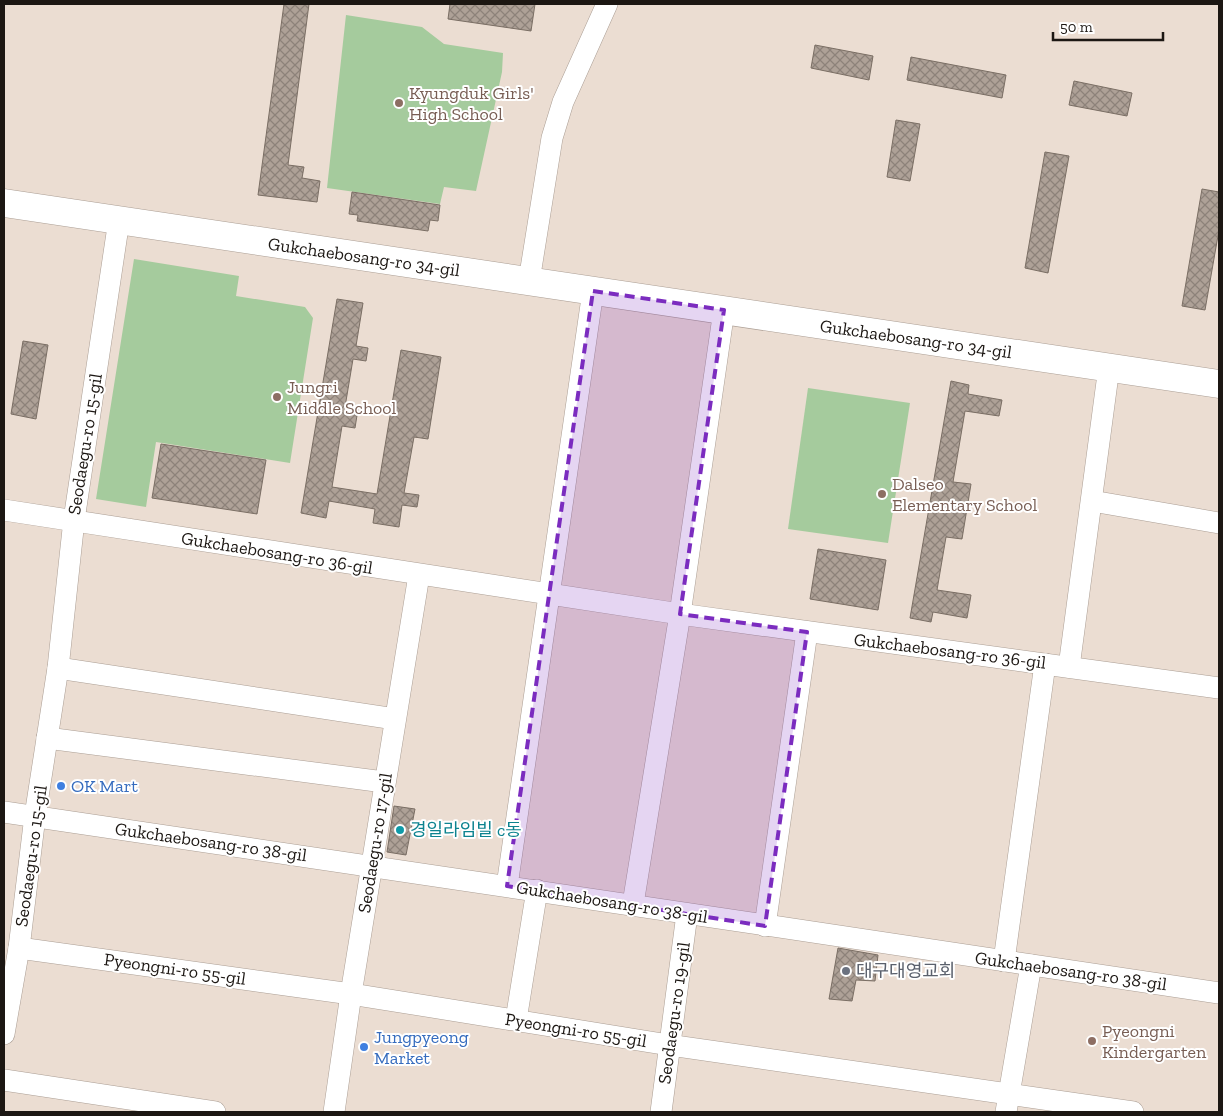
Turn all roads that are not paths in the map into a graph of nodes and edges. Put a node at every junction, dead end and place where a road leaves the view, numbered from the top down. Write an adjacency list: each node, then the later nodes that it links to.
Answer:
1 (607, 4): 4 (street)
2 (4, 203): 3 (main road, Gukchaebosang-ro 34-gil)
3 (119, 220): 4 (main road, Gukchaebosang-ro 34-gil); 11 (street, Seodaegu-ro 15-gil)
4 (529, 281): 5 (main road, Gukchaebosang-ro 34-gil)
5 (593, 291): 6 (main road, Gukchaebosang-ro 34-gil); 14 (street)
6 (724, 310): 7 (main road, Gukchaebosang-ro 34-gil); 15 (street)
7 (1109, 367): 8 (main road, Gukchaebosang-ro 34-gil); 9 (street)
8 (1219, 384)
9 (1092, 501): 12 (street); 18 (street)
10 (4, 510): 11 (street, Gukchaebosang-ro 36-gil)
11 (74, 520): 13 (street, Gukchaebosang-ro 36-gil); 19 (street, Seodaegu-ro 15-gil)
12 (1219, 523)
13 (419, 575): 14 (street, Gukchaebosang-ro 36-gil); 21 (street, Seodaegu-ro 17-gil)
14 (550, 595): 15 (street, Gukchaebosang-ro 36-gil); 27 (street)
15 (680, 614): 16 (street, Gukchaebosang-ro 36-gil); 29 (street)
16 (807, 632): 17 (street, Gukchaebosang-ro 36-gil); 31 (street)
17 (1045, 664): 18 (street, Gukchaebosang-ro 36-gil); 33 (street)
18 (1069, 667): 20 (street, Gukchaebosang-ro 36-gil)
19 (58, 668): 21 (street); 22 (street, Seodaegu-ro 15-gil)
20 (1219, 688)
21 (395, 718): 23 (street, Seodaegu-ro 17-gil)
22 (47, 738): 23 (street); 25 (street, Seodaegu-ro 15-gil)
23 (384, 782): 26 (street, Seodaegu-ro 17-gil)
24 (4, 812): 25 (street, Gukchaebosang-ro 38-gil)
25 (35, 816): 26 (street, Gukchaebosang-ro 38-gil); 32 (street, Seodaegu-ro 15-gil)
26 (372, 865): 27 (street, Gukchaebosang-ro 38-gil); 36 (street, Seodaegu-ro 17-gil)
27 (507, 886): 28 (street, Gukchaebosang-ro 38-gil)
28 (537, 890): 29 (street, Gukchaebosang-ro 38-gil); 37 (street)
29 (633, 904): 30 (street, Gukchaebosang-ro 38-gil)
30 (687, 914): 31 (street, Gukchaebosang-ro 38-gil); 39 (street, Seodaegu-ro 19-gil)
31 (765, 926): 33 (street, Gukchaebosang-ro 38-gil)
32 (18, 948): 36 (street, Pyeongni-ro 55-gil); 38 (street, Seodaegu-ro 15-gil)
33 (1004, 961): 34 (street, Gukchaebosang-ro 38-gil)
34 (1030, 965): 35 (street, Gukchaebosang-ro 38-gil); 41 (street)
35 (1219, 993)
36 (351, 994): 37 (street, Pyeongni-ro 55-gil); 43 (street, Seodaegu-ro 17-gil)
37 (516, 1020): 39 (street, Pyeongni-ro 55-gil)
38 (4, 1034)
39 (669, 1045): 41 (street, Pyeongni-ro 55-gil); 44 (street, Seodaegu-ro 19-gil)
40 (4, 1080): 42 (street)
41 (1008, 1103): 45 (street, Pyeongni-ro 55-gil)
42 (215, 1112)
43 (334, 1112)
44 (661, 1112)
45 (1133, 1112)

